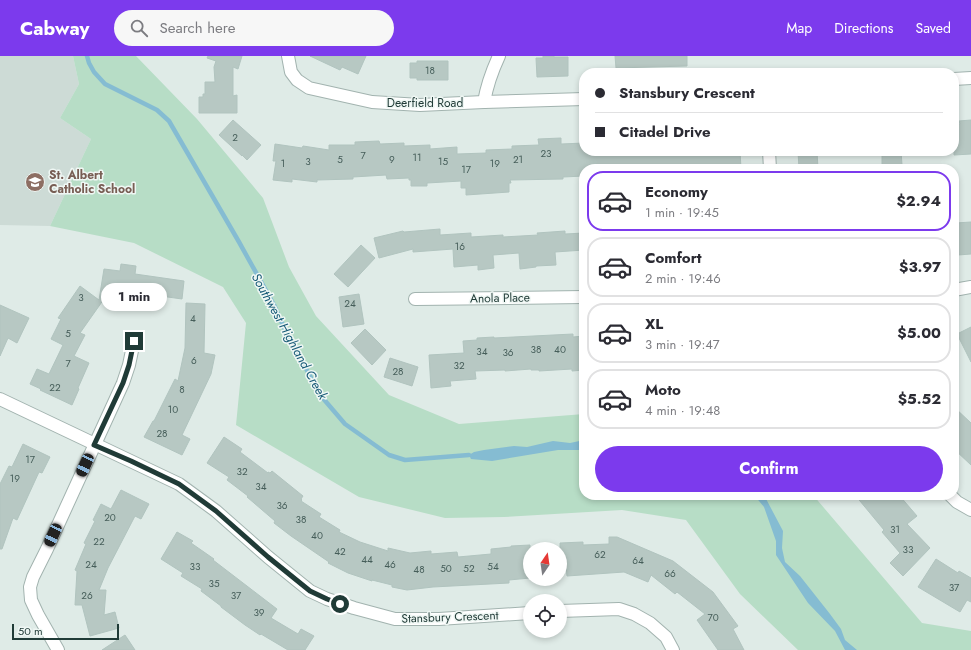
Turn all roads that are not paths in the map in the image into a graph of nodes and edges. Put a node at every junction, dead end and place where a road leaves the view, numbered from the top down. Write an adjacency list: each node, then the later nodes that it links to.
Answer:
1 (288, 56): 6 (street, Deerfield Road)
2 (499, 56): 6 (street)
3 (971, 78): 4 (street)
4 (959, 79)
5 (579, 99): 6 (street, Deerfield Road)
6 (484, 102)
7 (971, 287): 8 (street)
8 (959, 289)
9 (579, 297): 10 (street, Anola Place)
10 (415, 299)
11 (134, 341): 13 (street)
12 (0, 399): 13 (street, Stansbury Crescent)
13 (94, 445): 17 (street, Stansbury Crescent); 18 (street)
14 (955, 500): 15 (street)
15 (971, 510)
16 (567, 611): 19 (street)
17 (523, 613)
18 (58, 650)
19 (673, 650)

